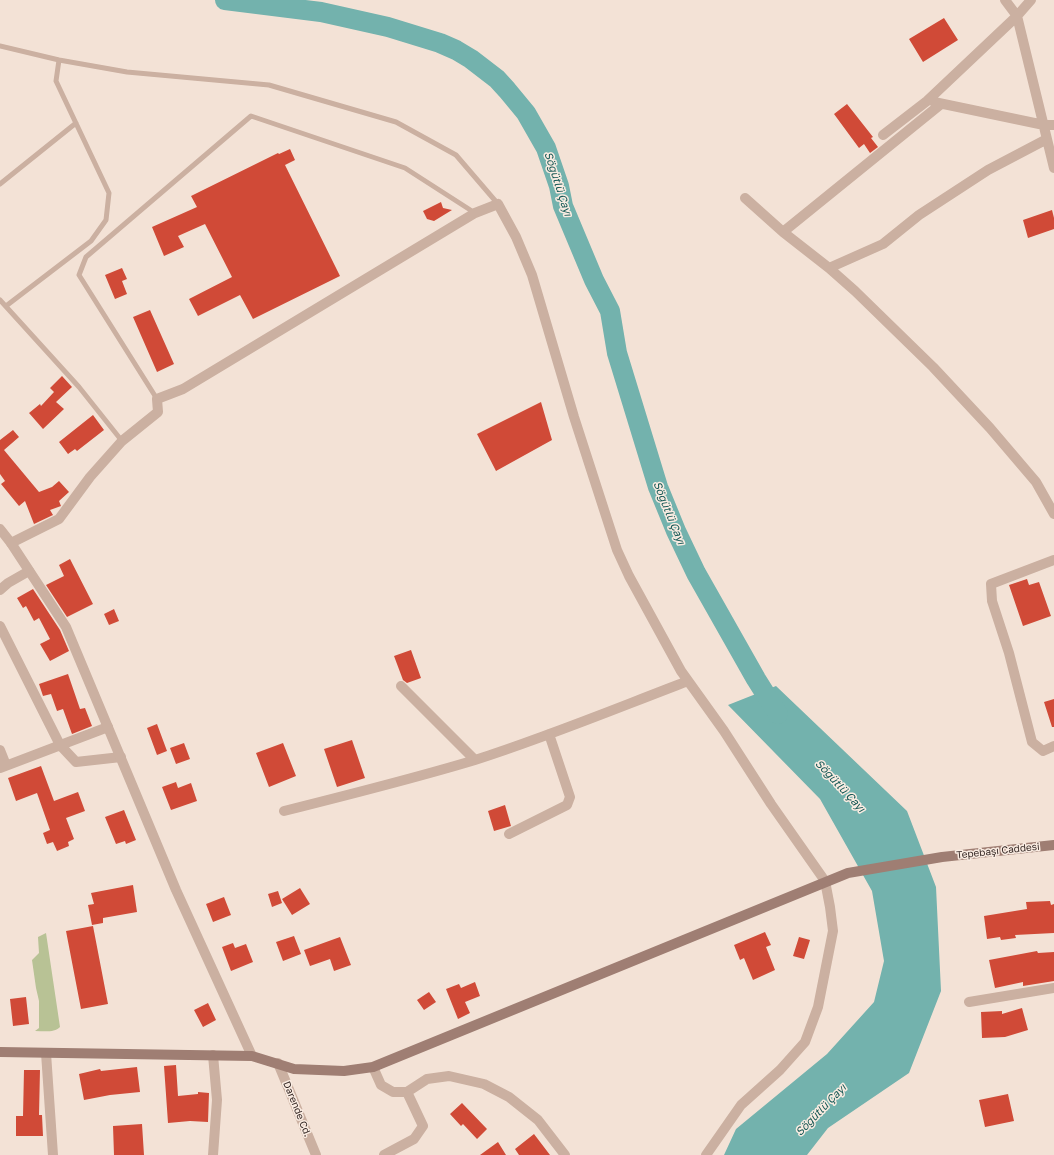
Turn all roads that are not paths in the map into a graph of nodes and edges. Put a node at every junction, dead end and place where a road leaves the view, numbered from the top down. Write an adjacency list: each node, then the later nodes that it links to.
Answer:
1 (1005, 0): 3 (street)
2 (1031, 0): 3 (street)
3 (1017, 16): 6 (street); 9 (street)
4 (0, 46): 5 (lane)
5 (59, 60): 8 (lane); 16 (lane)
6 (927, 101): 7 (street); 11 (street)
7 (941, 104): 9 (street); 18 (street)
8 (76, 123): 14 (lane); 21 (lane)
9 (1044, 125): 10 (street); 12 (street)
10 (1054, 126)
11 (883, 135)
12 (1047, 139): 13 (street); 19 (street)
13 (1054, 168)
14 (0, 184)
15 (745, 198): 18 (street)
16 (498, 204): 17 (street); 31 (street)
17 (475, 213): 22 (street); 22 (lane)
18 (783, 232): 19 (street)
19 (829, 268): 24 (street)
20 (0, 300): 21 (lane)
21 (6, 306): 23 (lane)
22 (157, 399): 23 (street)
23 (122, 441): 26 (street)
24 (1054, 514)
25 (0, 530): 26 (street)
26 (11, 543): 28 (street)
27 (1054, 560): 36 (street)
28 (29, 572): 29 (street); 33 (street)
29 (0, 590)
30 (0, 626): 35 (street)
31 (688, 681): 34 (street); 44 (street)
32 (402, 686): 39 (street)
33 (108, 727): 35 (street); 38 (street)
34 (549, 734): 39 (street); 42 (street)
35 (60, 745): 38 (street); 40 (street)
36 (1054, 746)
37 (0, 750): 40 (street)
38 (121, 757): 50 (street)
39 (475, 760): 41 (street)
40 (3, 766)
41 (284, 811)
42 (509, 834)
43 (1054, 845): 44 (main road, Tepebaşı Caddesi)
44 (825, 881): 52 (main road, Tepebaşı Caddesi); 59 (street)
45 (1054, 988): 46 (street)
46 (969, 1002)
47 (0, 1052): 48 (main road, Tepebaşı Caddesi)
48 (46, 1053): 49 (main road, Tepebaşı Caddesi); 54 (street)
49 (214, 1056): 50 (main road, Tepebaşı Caddesi); 55 (street)
50 (252, 1056): 51 (main road, Tepebaşı Caddesi)
51 (278, 1063): 52 (main road, Tepebaşı Caddesi); 56 (street, Darende Cd.)
52 (373, 1067): 53 (street)
53 (407, 1092): 57 (street); 58 (street)
54 (53, 1155)
55 (213, 1155)
56 (316, 1155)
57 (384, 1155)
58 (565, 1155)
59 (706, 1155)

